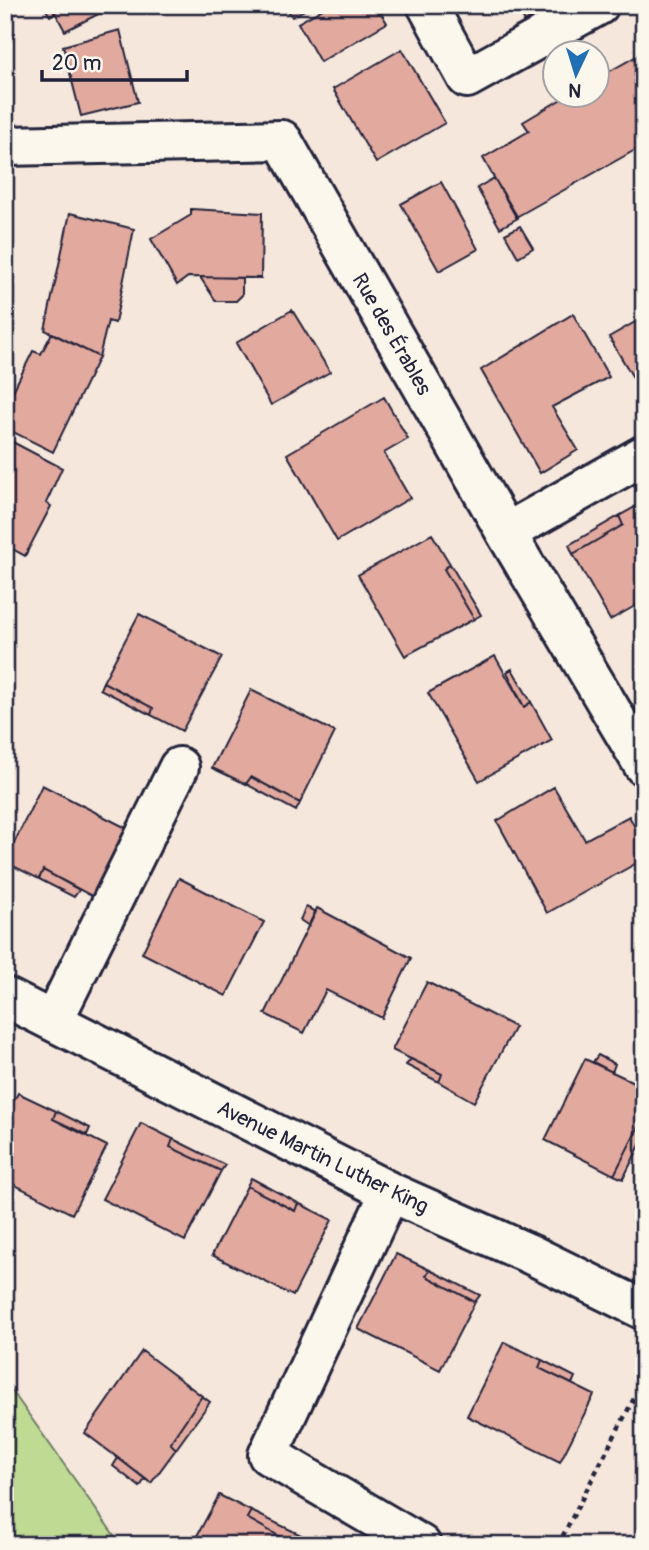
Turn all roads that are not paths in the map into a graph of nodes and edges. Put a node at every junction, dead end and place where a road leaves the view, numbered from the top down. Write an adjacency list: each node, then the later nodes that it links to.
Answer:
1 (427, 5): 2 (street)
2 (599, 5)
3 (5, 146): 5 (street, Rue des Érables)
4 (644, 455): 5 (street)
5 (506, 533): 6 (street, Rue des Érables)
6 (644, 766)
7 (183, 782): 9 (street)
8 (5, 997): 9 (street, Avenue Martin Luther King)
9 (62, 1027): 10 (street, Avenue Martin Luther King)
10 (390, 1192): 11 (street, Avenue Martin Luther King); 12 (street)
11 (644, 1310)
12 (421, 1545)

